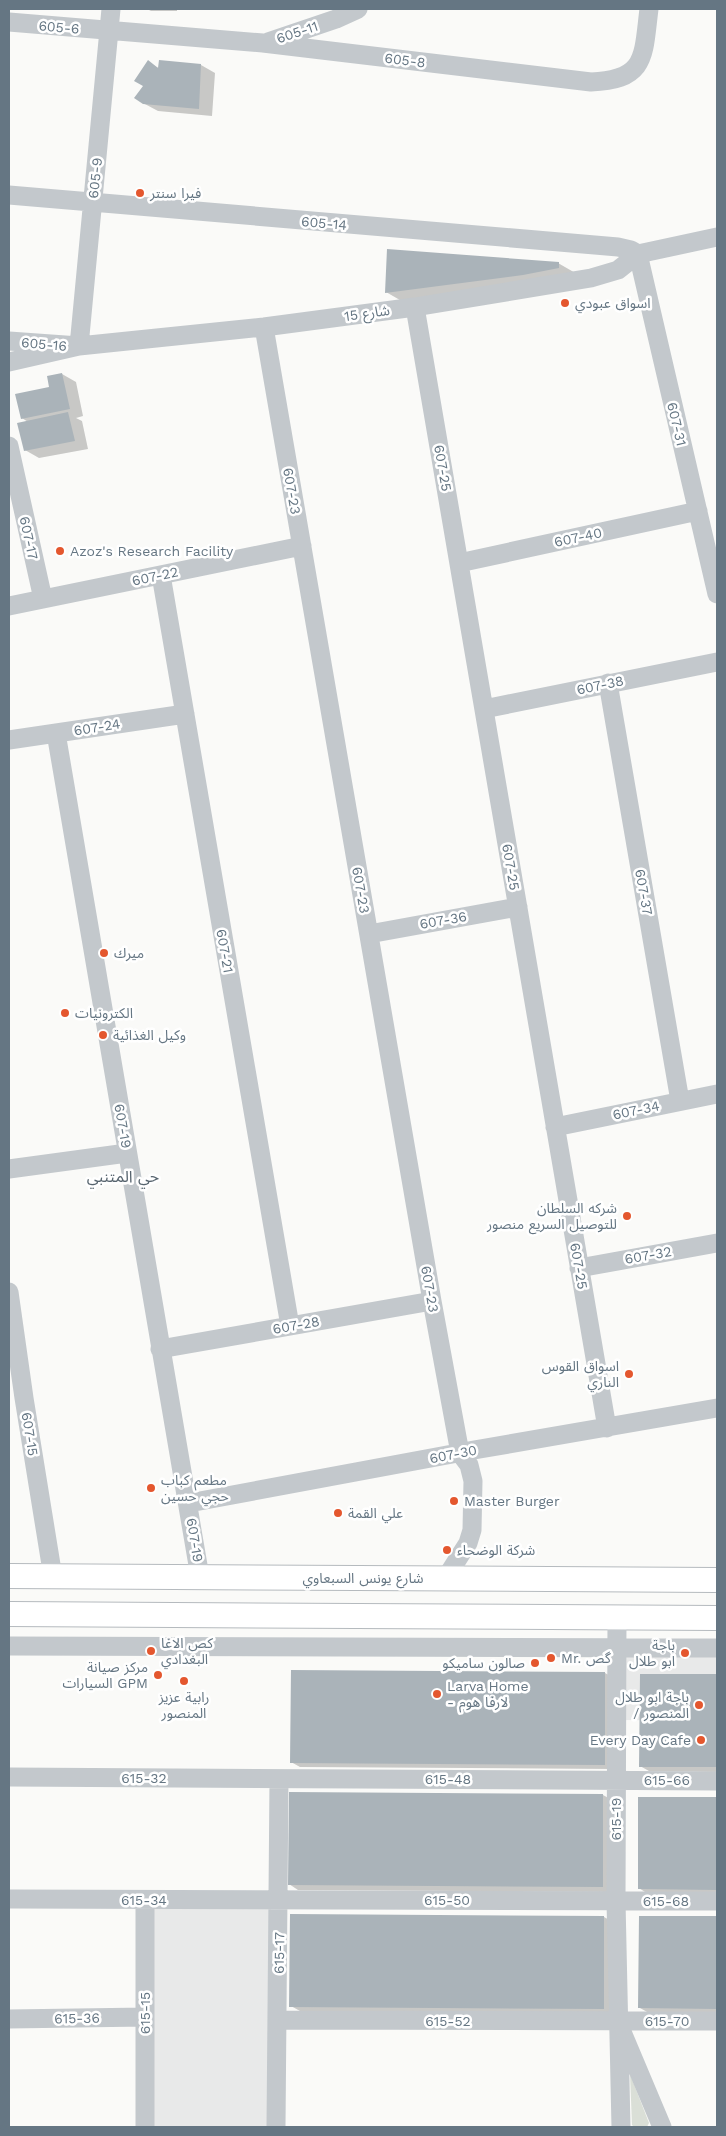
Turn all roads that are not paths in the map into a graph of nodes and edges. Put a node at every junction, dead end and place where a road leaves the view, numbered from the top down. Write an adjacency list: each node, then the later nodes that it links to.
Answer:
1 (111, 9): 5 (street, 605-9)
2 (358, 9): 6 (street, 605-11)
3 (649, 9): 6 (street, 605-8)
4 (9, 22): 5 (street, 605-6)
5 (109, 31): 6 (street, 605-8); 8 (street, 605-9)
6 (263, 44)
7 (9, 195): 8 (street, 605-14)
8 (92, 202): 10 (street, 605-14); 14 (street, 605-9)
9 (717, 237): 10 (street, شارع 15)
10 (638, 254): 11 (street, شارع 15); 17 (street, 607-31)
11 (415, 307): 12 (street, شارع 15); 19 (street, 607-25)
12 (264, 327): 14 (street, شارع 15); 18 (street, 607-23)
13 (9, 341): 14 (street, 605-16)
14 (79, 346): 15 (street, شارع 15)
15 (9, 362)
16 (9, 446): 22 (street, 607-17)
17 (698, 512): 19 (street, 607-40); 21 (street, 607-31)
18 (302, 546): 20 (street, 607-22); 31 (street, 607-23)
19 (459, 563): 26 (street, 607-25)
20 (161, 575): 22 (street, 607-22); 27 (street, 607-21)
21 (717, 594)
22 (43, 599): 23 (street, 607-22)
23 (9, 606)
24 (717, 662): 25 (street, 607-38)
25 (608, 683): 26 (street, 607-38); 33 (street, 607-37)
26 (484, 709): 30 (street, 607-25)
27 (184, 714): 28 (street, 607-24); 41 (street, 607-21)
28 (56, 733): 29 (street, 607-24); 35 (street, 607-19)
29 (9, 740)
30 (518, 907): 31 (street, 607-36); 34 (street, 607-25)
31 (369, 934): 40 (street, 607-23)
32 (717, 1094): 33 (street, 607-34)
33 (680, 1101): 34 (street, 607-34)
34 (555, 1127): 38 (street, 607-25)
35 (127, 1153): 36 (street); 42 (street, 607-19)
36 (9, 1169)
37 (717, 1243): 38 (street, 607-32)
38 (579, 1268): 45 (street, 607-25)
39 (9, 1292): 43 (street, 607-15)
40 (432, 1301): 41 (street, 607-28); 46 (street, 607-23)
41 (290, 1326): 42 (street, 607-28)
42 (160, 1349): 47 (street, 607-19)
43 (16, 1398): 49 (street, 607-15)
44 (717, 1408): 45 (street, 607-30)
45 (607, 1428): 46 (street, 607-30)
46 (460, 1453): 47 (street, 607-30); 51 (street, 607-23)
47 (189, 1503): 50 (street, 607-19)
48 (9, 1576): 49 (main road, شارع يونس السبعاوي)
49 (53, 1576): 50 (main road, شارع يونس السبعاوي)
50 (200, 1578): 51 (main road, شارع يونس السبعاوي)
51 (445, 1579): 52 (main road, شارع يونس السبعاوي); 54 (main road)
52 (717, 1580)
53 (9, 1614): 54 (main road)
54 (446, 1616): 55 (main road)
55 (617, 1617): 56 (main road); 58 (street, 615-19)
56 (717, 1618)
57 (9, 1646): 58 (street)
58 (617, 1648): 59 (street); 62 (street, 615-19)
59 (717, 1648)
60 (9, 1777): 61 (street, 615-32)
61 (279, 1779): 62 (street, 615-48); 66 (street, 615-17)
62 (616, 1780): 63 (street, 615-66); 67 (street, 615-19)
63 (717, 1781)
64 (9, 1899): 65 (street, 615-34)
65 (145, 1900): 66 (street, 615-34); 69 (street, 615-15)
66 (279, 1900): 67 (street, 615-50); 71 (street, 615-17)
67 (616, 1901): 68 (street, 615-68); 72 (street, 615-19)
68 (717, 1901)
69 (145, 2017): 70 (street, 615-36); 74 (street, 615-15)
70 (9, 2018)
71 (278, 2020): 72 (street, 615-52); 75 (street, 615-17)
72 (617, 2021): 73 (street, 615-70); 76 (street, 615-19); 77 (street, 615-19)
73 (717, 2021)
74 (144, 2127)
75 (276, 2127)
76 (621, 2127)
77 (662, 2127)

